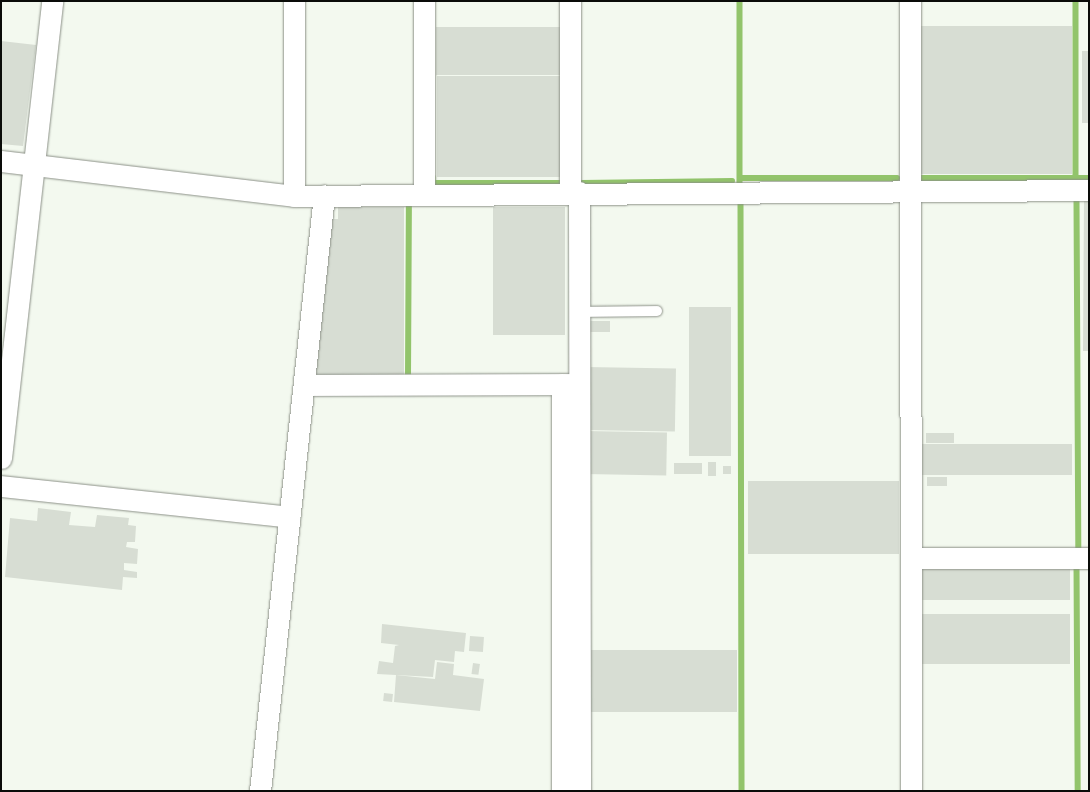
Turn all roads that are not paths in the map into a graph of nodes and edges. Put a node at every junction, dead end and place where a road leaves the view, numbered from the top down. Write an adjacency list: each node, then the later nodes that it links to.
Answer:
1 (52, 1): 6 (street)
2 (424, 1): 10 (street)
3 (570, 1): 9 (street)
4 (910, 1): 7 (street)
5 (289, 2): 12 (street)
6 (18, 163): 12 (street); 15 (street); 18 (street)
7 (910, 190): 8 (street); 9 (street); 21 (street)
8 (1089, 190)
9 (574, 192): 10 (street); 13 (street)
10 (424, 194): 11 (street)
11 (324, 195): 12 (street); 17 (street)
12 (294, 196)
13 (579, 312): 14 (lane); 16 (street)
14 (657, 312)
15 (1, 333)
16 (571, 384): 17 (street); 24 (street); 25 (street)
17 (304, 385): 20 (street)
18 (1, 458)
19 (1, 486): 20 (street)
20 (289, 517): 23 (street)
21 (911, 558): 22 (street); 26 (street)
22 (1089, 558)
23 (260, 791)
24 (562, 791)
25 (580, 791)
26 (911, 791)

